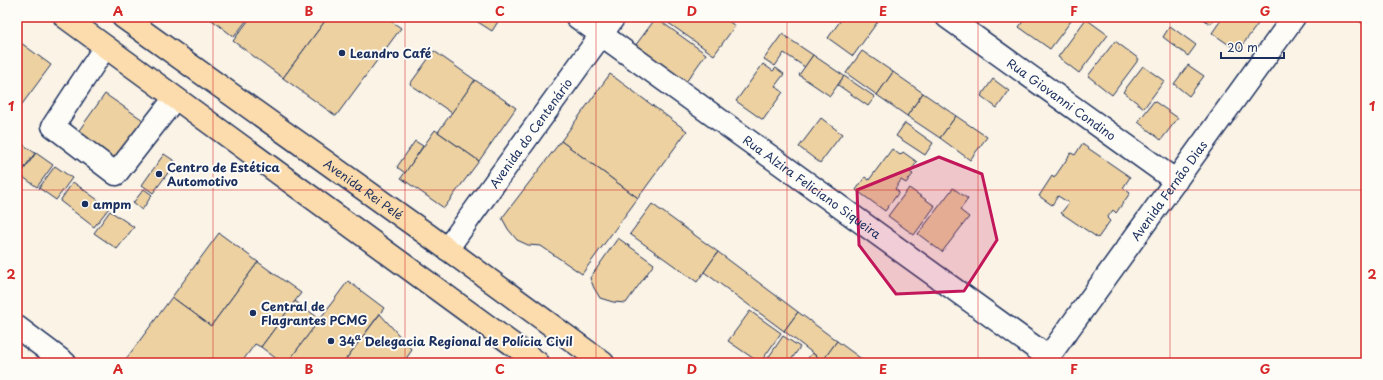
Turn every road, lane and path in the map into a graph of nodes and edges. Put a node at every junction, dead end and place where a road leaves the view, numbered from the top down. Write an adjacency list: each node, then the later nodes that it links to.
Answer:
1 (64, 17): 8 (main road)
2 (123, 17): 11 (main road, Avenida Rei Pelé)
3 (577, 17): 7 (street, Rua Alzira Feliciano Siqueira)
4 (614, 17): 7 (street, Avenida do Centenário)
5 (947, 17): 10 (street, Rua Giovanni Condino)
6 (1294, 17): 10 (street, Avenida Fernão Dias)
7 (602, 34): 11 (street, Avenida do Centenário); 13 (street, Rua Alzira Feliciano Siqueira)
8 (105, 47): 9 (main road); 9 (street)
9 (175, 98): 15 (main road)
10 (1176, 181): 13 (street, Avenida Fernão Dias)
11 (447, 249): 16 (main road, Avenida Rei Pelé)
12 (17, 327): 14 (street)
13 (1046, 360)
14 (65, 363)
15 (538, 363)
16 (603, 363)

